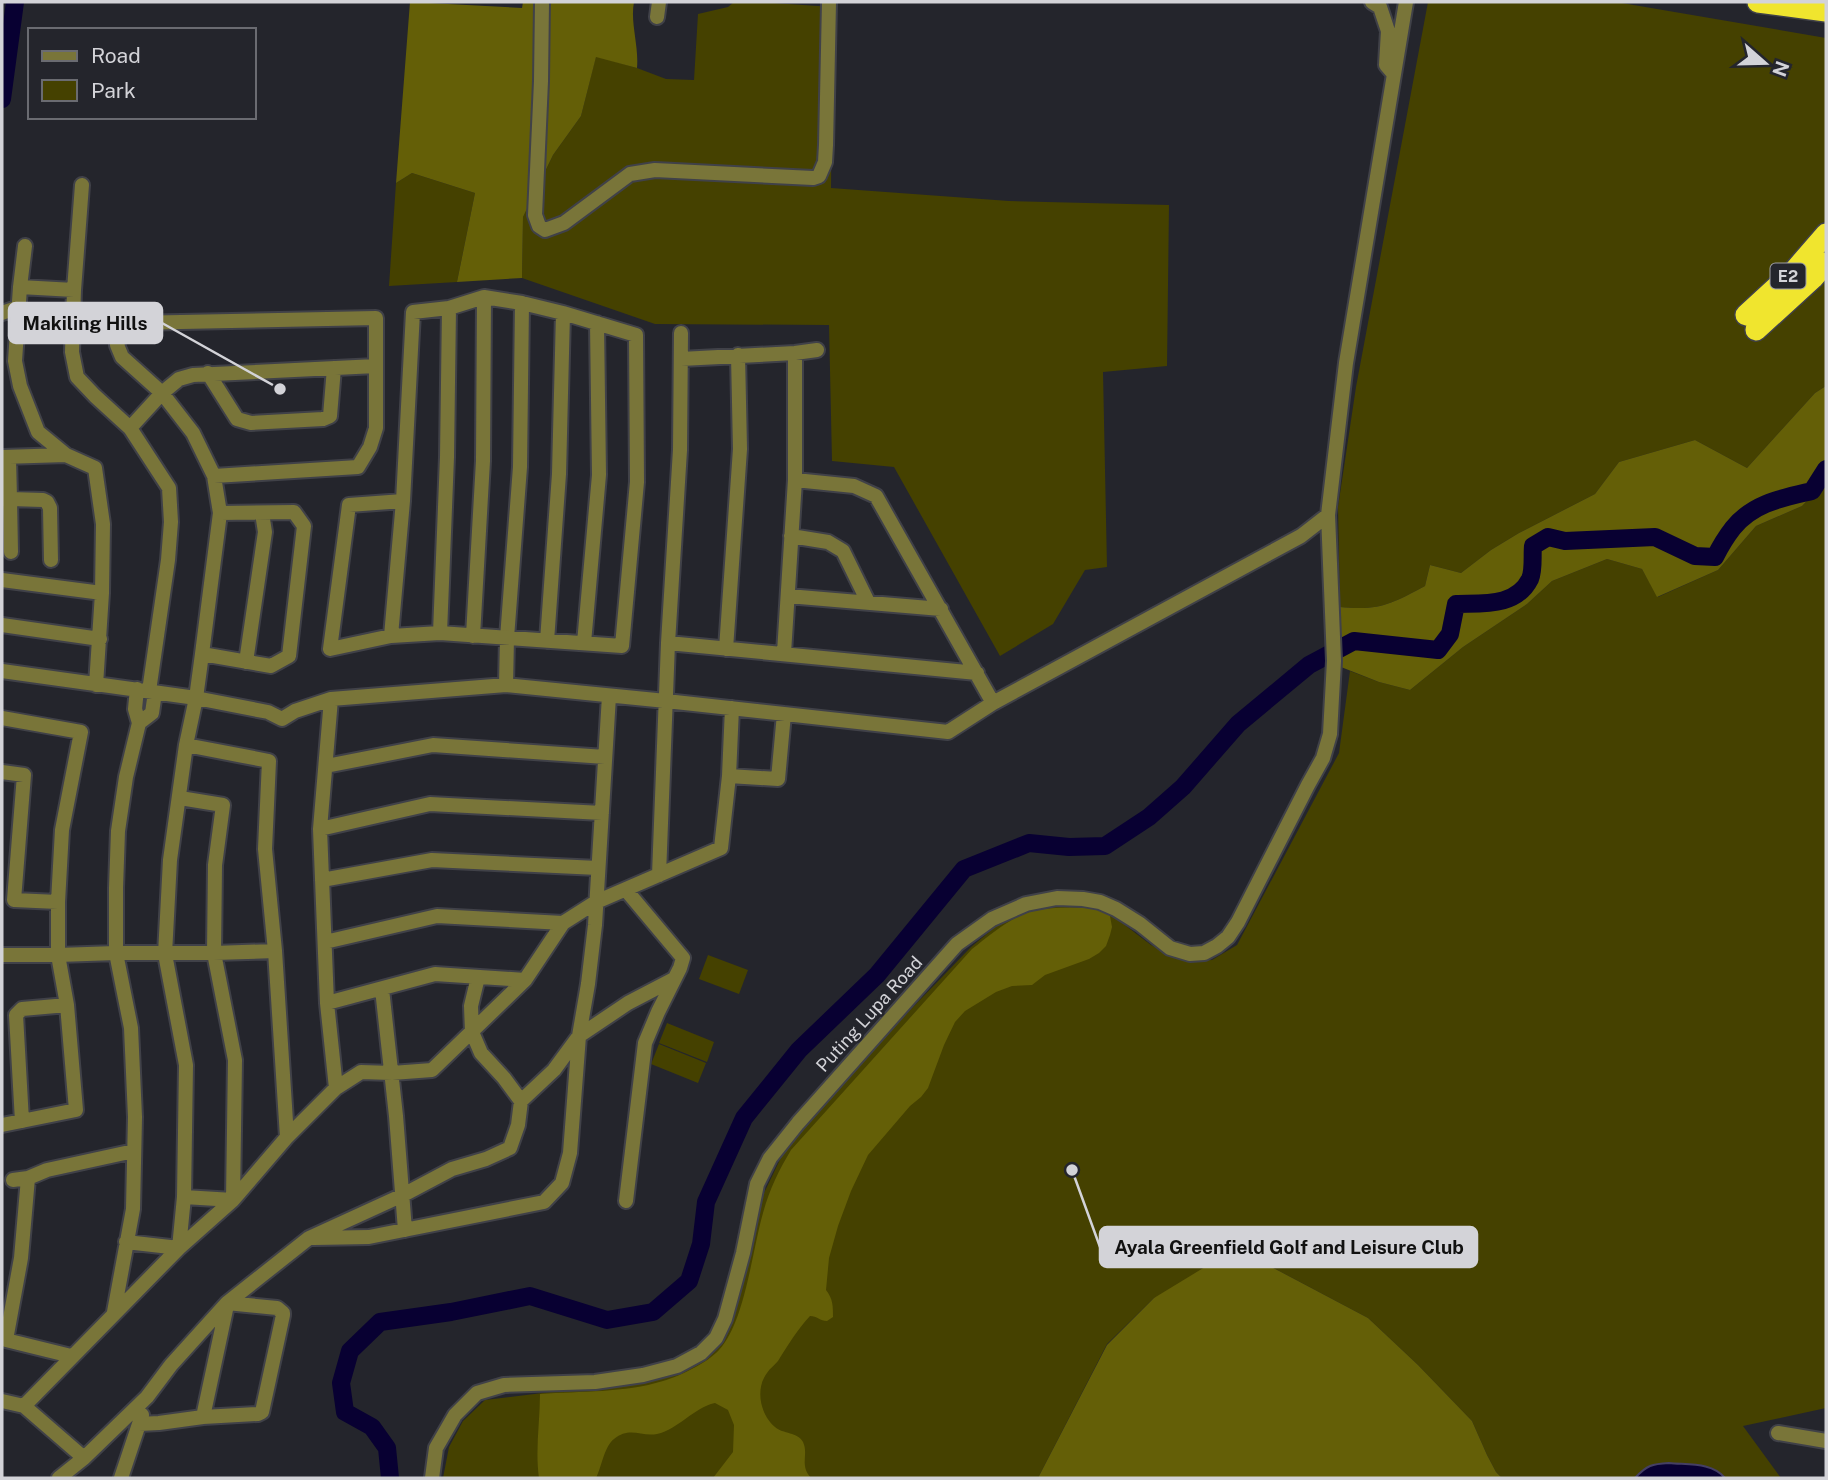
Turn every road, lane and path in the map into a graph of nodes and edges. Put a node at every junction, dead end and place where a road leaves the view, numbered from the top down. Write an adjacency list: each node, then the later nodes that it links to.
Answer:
1 (542, 2): 3 (street)
2 (659, 2): 8 (street)
3 (829, 2)
4 (1372, 2): 9 (street)
5 (1406, 2): 9 (street)
6 (1758, 2): 7 (highway)
7 (1826, 11)
8 (657, 17)
9 (1393, 73): 41 (street)
10 (82, 185): 15 (street)
11 (1826, 234): 13 (highway, E2)
12 (25, 246): 14 (street)
13 (1826, 263)
14 (20, 287): 15 (street); 18 (street)
15 (74, 290): 32 (street)
16 (484, 297): 17 (street); 19 (street); 53 (street)
17 (522, 303): 21 (street); 54 (street)
18 (19, 307): 20 (street); 33 (street)
19 (449, 308): 38 (street); 51 (street)
20 (2, 313)
21 (563, 313): 22 (street); 56 (street)
22 (597, 323): 57 (street); 57 (street)
23 (681, 333): 27 (street)
24 (817, 350): 25 (street)
25 (795, 353): 26 (street); 36 (street)
26 (738, 355): 27 (street); 59 (street)
27 (681, 359): 58 (street)
28 (376, 366): 29 (street); 31 (street); 35 (street)
29 (334, 368): 30 (street); 30 (street)
30 (208, 373): 31 (street)
31 (162, 393): 32 (street); 35 (street)
32 (130, 428): 67 (street)
33 (66, 455): 34 (street); 46 (street)
34 (5, 458): 37 (street)
35 (214, 476): 39 (street)
36 (795, 480): 42 (street); 49 (street)
37 (6, 499): 43 (street); 44 (street)
38 (403, 501): 52 (street); 52 (street)
39 (220, 513): 40 (street); 61 (street)
40 (262, 513): 62 (street); 62 (street)
41 (1328, 515): 72 (street); 134 (street, Puting Lupa Road)
42 (791, 536): 47 (street); 48 (street)
43 (11, 552)
44 (51, 560)
45 (2, 580): 46 (street)
46 (102, 593): 55 (street)
47 (788, 596): 48 (street); 60 (street)
48 (868, 602): 49 (street)
49 (940, 609): 64 (street)
50 (2, 625): 55 (street)
51 (440, 634): 52 (street); 53 (street)
52 (391, 636)
53 (473, 636): 54 (street)
54 (507, 638): 56 (street); 66 (street)
55 (100, 639): 65 (street)
56 (547, 641): 57 (street)
57 (584, 643)
58 (668, 643): 59 (street); 71 (street)
59 (726, 649): 60 (street)
60 (784, 653): 64 (street)
61 (202, 654): 62 (street); 69 (street)
62 (246, 662)
63 (2, 671): 65 (street)
64 (976, 673): 72 (street)
65 (96, 685): 67 (street)
66 (506, 685): 68 (street); 70 (street)
67 (147, 691): 69 (street); 93 (street)
68 (608, 696): 71 (street); 77 (street)
69 (196, 698): 70 (street); 76 (street)
70 (331, 699): 78 (street)
71 (666, 701): 73 (street); 85 (street)
72 (993, 703): 74 (street)
73 (732, 708): 74 (street); 80 (street)
74 (784, 714): 80 (street)
75 (2, 718): 88 (street)
76 (186, 745): 81 (street); 92 (street)
77 (605, 757): 78 (street); 82 (street)
78 (326, 766): 83 (street)
79 (2, 772): 88 (street)
80 (729, 776): 85 (street)
81 (180, 798): 94 (street); 95 (street)
82 (601, 813): 83 (street); 84 (street)
83 (320, 828): 86 (street)
84 (598, 868): 86 (street); 89 (street)
85 (659, 876): 87 (street)
86 (322, 880): 91 (street)
87 (626, 890): 89 (street); 99 (street)
88 (58, 902): 97 (street)
89 (596, 902): 90 (street); 105 (street)
90 (563, 923): 91 (street); 100 (street)
91 (325, 942): 102 (street)
92 (275, 951): 94 (street); 111 (street)
93 (116, 953): 95 (street); 97 (street); 112 (street)
94 (215, 953): 95 (street); 115 (street)
95 (165, 954): 114 (street)
96 (2, 955): 97 (street)
97 (58, 956): 103 (street)
98 (478, 977): 100 (street); 101 (street); 104 (street)
99 (674, 979): 105 (street); 116 (street)
100 (525, 980): 104 (street)
101 (382, 989): 102 (street); 106 (street)
102 (327, 1003): 107 (street)
103 (67, 1005): 109 (street); 109 (street)
104 (472, 1032): 106 (street); 108 (street)
105 (579, 1036): 108 (street); 117 (street)
106 (392, 1073): 107 (street); 113 (street)
107 (336, 1088): 111 (street)
108 (521, 1101): 113 (street)
109 (22, 1121): 110 (street)
110 (2, 1125)
111 (287, 1136): 115 (street)
112 (134, 1151): 119 (street); 123 (street)
113 (403, 1195): 117 (street); 118 (street)
114 (184, 1197): 115 (street); 120 (street)
115 (233, 1200): 120 (street)
116 (626, 1200)
117 (405, 1230): 118 (street)
118 (309, 1238): 121 (street)
119 (126, 1242): 120 (street); 122 (street)
120 (178, 1248): 122 (street)
121 (227, 1303): 124 (street); 127 (street); 127 (street)
122 (114, 1313): 123 (street)
123 (71, 1356): 126 (street)
124 (147, 1397): 128 (street); 131 (street)
125 (2, 1401): 126 (street)
126 (24, 1406): 131 (street)
127 (202, 1416): 128 (street)
128 (139, 1424): 133 (street)
129 (1779, 1433): 130 (street)
130 (1826, 1441)
131 (84, 1458): 132 (street)
132 (61, 1477)
133 (121, 1478)
134 (432, 1478)

